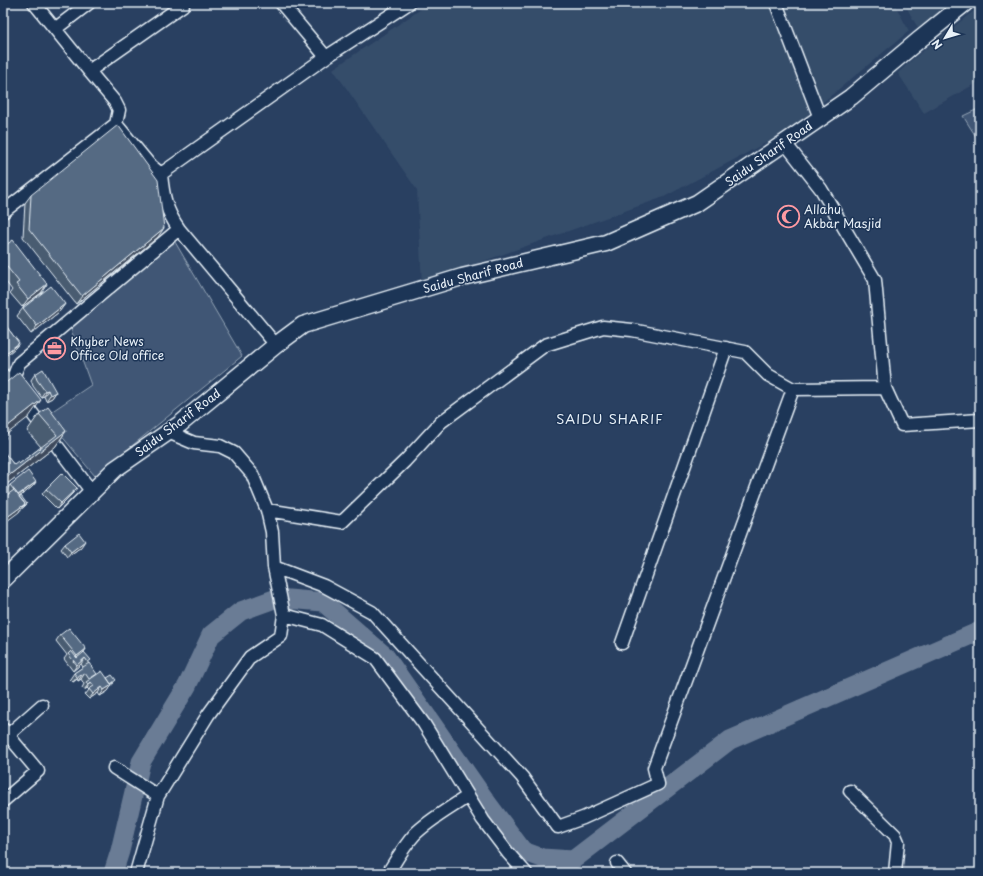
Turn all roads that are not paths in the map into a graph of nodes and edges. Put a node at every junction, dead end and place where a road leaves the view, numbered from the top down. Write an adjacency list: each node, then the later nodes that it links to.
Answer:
1 (34, 3): 8 (street)
2 (89, 3): 8 (street)
3 (281, 3): 9 (street)
4 (776, 3): 11 (street)
5 (965, 3): 11 (main road, Saidu Sharif Road)
6 (183, 5): 10 (street)
7 (404, 5): 9 (street)
8 (55, 29): 10 (street)
9 (326, 57): 14 (street)
10 (89, 71): 12 (street)
11 (820, 118): 13 (main road, Saidu Sharif Road)
12 (116, 124): 14 (street); 15 (street)
13 (785, 143): 17 (main road, Saidu Sharif Road); 20 (street)
14 (161, 174): 16 (street)
15 (3, 212)
16 (179, 229): 17 (street); 19 (street)
17 (276, 345): 23 (main road, Saidu Sharif Road)
18 (726, 348): 21 (street); 25 (street); 29 (street)
19 (7, 380): 24 (street)
20 (885, 388): 21 (street); 22 (street)
21 (793, 389): 26 (street)
22 (980, 420)
23 (168, 432): 24 (main road, Saidu Sharif Road); 25 (street)
24 (92, 492): 27 (main road, Saidu Sharif Road)
25 (267, 510): 26 (street)
26 (274, 567): 28 (street)
27 (3, 580)
28 (284, 615): 34 (street); 35 (street)
29 (622, 643)
30 (42, 705): 31 (street)
31 (6, 732): 36 (street)
32 (114, 768): 34 (street)
33 (850, 792): 42 (street)
34 (158, 796): 39 (street)
35 (468, 796): 38 (street); 40 (street)
36 (3, 800)
37 (617, 863): 41 (street)
38 (394, 870)
39 (136, 873)
40 (526, 873)
41 (625, 873)
42 (895, 873)

